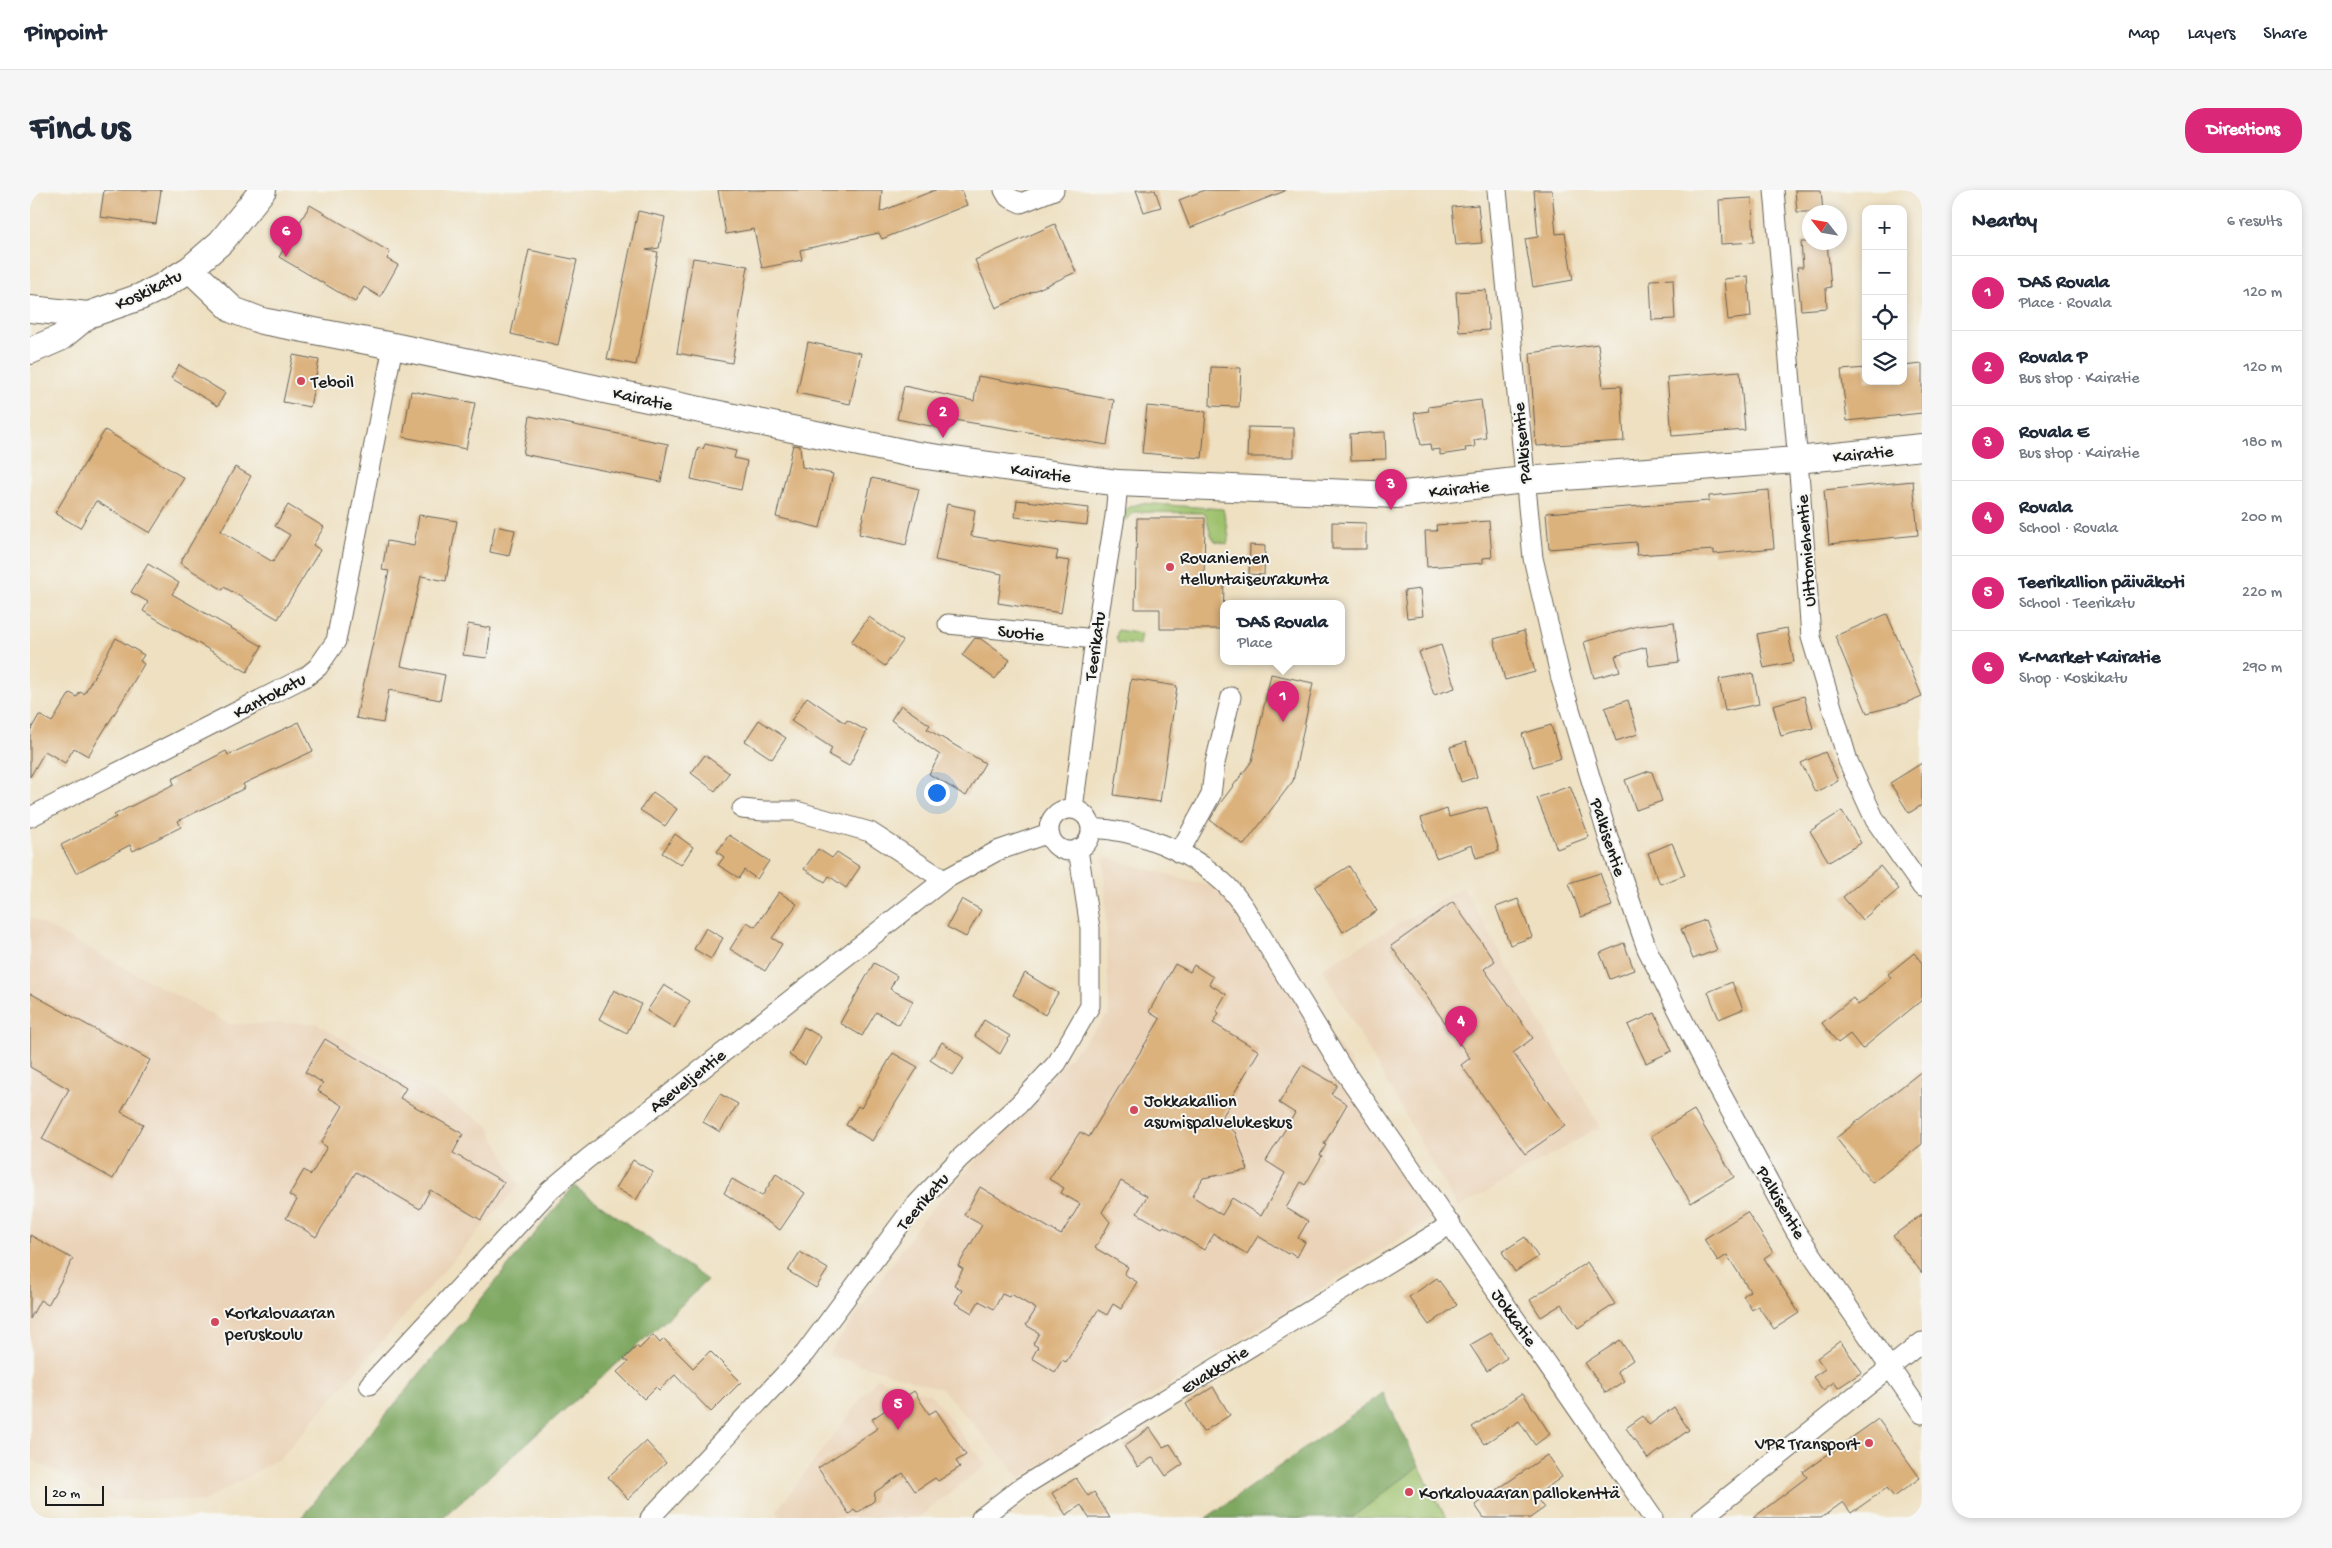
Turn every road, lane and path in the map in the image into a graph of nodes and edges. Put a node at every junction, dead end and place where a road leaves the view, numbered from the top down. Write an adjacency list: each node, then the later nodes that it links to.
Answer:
1 (263, 190): 6 (main road, Koskikatu)
2 (1004, 190): 3 (street)
3 (1054, 190)
4 (1497, 190): 13 (street, Palkisentie)
5 (1774, 190): 12 (street, Uittomiehentie)
6 (190, 269): 8 (main road, Koskikatu); 9 (main road, Kairatie)
7 (30, 309): 8 (main road, Koskikatu)
8 (88, 315): 10 (main road, Koskikatu)
9 (392, 346): 14 (main road, Kairatie); 20 (street, Kantokatu)
10 (30, 351)
11 (1922, 447): 12 (main road, Kairatie)
12 (1797, 460): 13 (main road, Kairatie); 26 (street, Uittomiehentie)
13 (1524, 480): 14 (main road, Kairatie); 29 (street, Palkisentie)
14 (1118, 483): 16 (street, Teerikatu)
15 (948, 624): 16 (street, Suotie)
16 (1095, 639): 19 (street, Teerikatu)
17 (1231, 697): 24 (street)
18 (742, 808): 25 (street)
19 (1073, 809): 21 (street); 22 (street)
20 (30, 817)
21 (1091, 828): 23 (street); 24 (street, Jokkatie)
22 (1049, 833): 23 (street); 25 (street, Aseveljentie)
23 (1078, 849): 32 (street, Teerikatu)
24 (1179, 853): 27 (street, Jokkatie)
25 (944, 880): 30 (street, Aseveljentie)
26 (1922, 888)
27 (1450, 1224): 33 (street, Evakkotie); 34 (street, Jokkatie)
28 (1922, 1342): 29 (street)
29 (1890, 1367): 31 (street, Palkisentie); 35 (street)
30 (369, 1385)
31 (1922, 1414)
32 (650, 1518)
33 (981, 1518)
34 (1654, 1518)
35 (1702, 1518)

